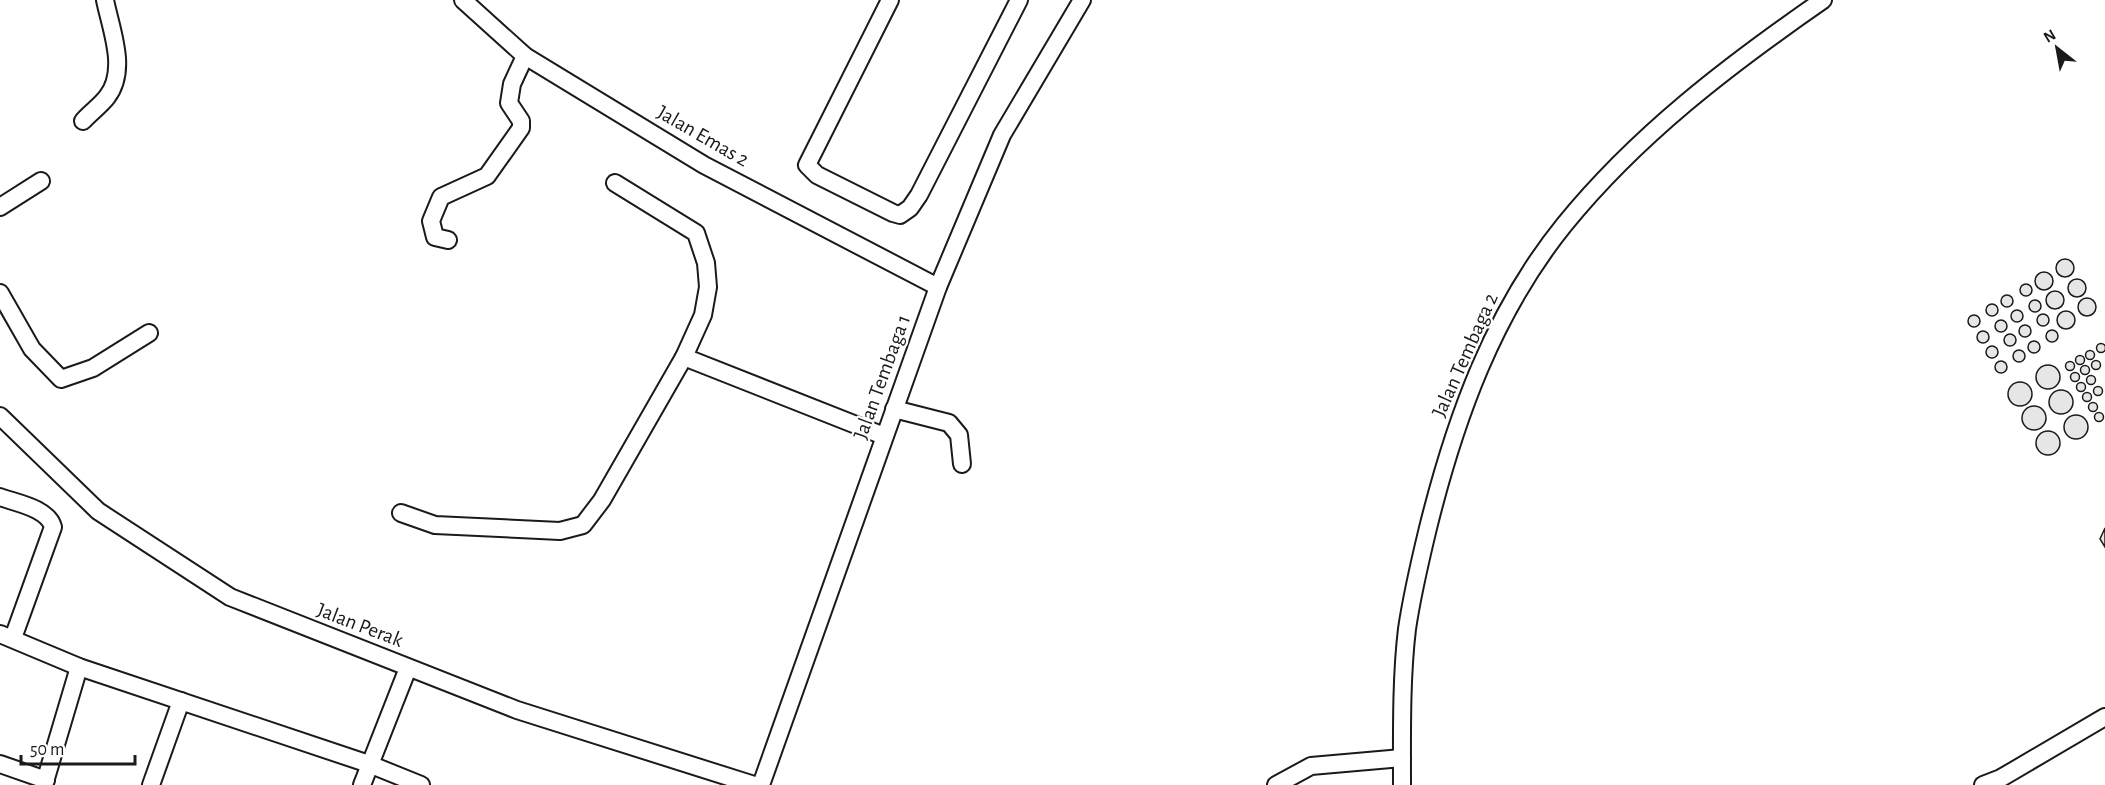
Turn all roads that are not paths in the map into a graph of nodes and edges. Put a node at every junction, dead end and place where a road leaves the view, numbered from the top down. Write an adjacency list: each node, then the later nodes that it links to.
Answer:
1 (105, 0): 8 (street)
2 (463, 0): 7 (street, Jalan Emas 2)
3 (890, 0): 4 (street)
4 (1019, 0)
5 (1823, 0): 28 (street, Jalan Tembaga 2)
6 (1079, 1): 13 (street, Jalan Tembaga 1)
7 (525, 56): 12 (street); 13 (street, Jalan Emas 2)
8 (82, 121)
9 (41, 181): 11 (street)
10 (615, 183): 16 (street)
11 (0, 207)
12 (448, 240)
13 (938, 287): 17 (street, Jalan Tembaga 1)
14 (0, 293): 15 (street)
15 (149, 333)
16 (684, 357): 19 (street); 22 (street)
17 (894, 409): 19 (street, Jalan Tembaga 1); 20 (street)
18 (0, 416): 25 (street, Jalan Perak)
19 (884, 436): 36 (street, Jalan Tembaga 1)
20 (962, 464)
21 (0, 496): 23 (street)
22 (401, 513)
23 (6, 636): 24 (street)
24 (79, 668): 26 (street); 31 (street)
25 (408, 668): 30 (street); 35 (street, Jalan Perak)
26 (181, 701): 30 (street); 32 (street)
27 (2105, 717): 39 (street)
28 (1402, 758): 37 (street); 38 (street, Jalan Tembaga 2)
29 (0, 764): 31 (street)
30 (369, 764): 33 (street); 34 (street)
31 (45, 782)
32 (151, 785)
33 (362, 785)
34 (421, 785)
35 (753, 785)
36 (761, 785)
37 (1276, 785)
38 (1402, 785)
39 (1983, 785)

